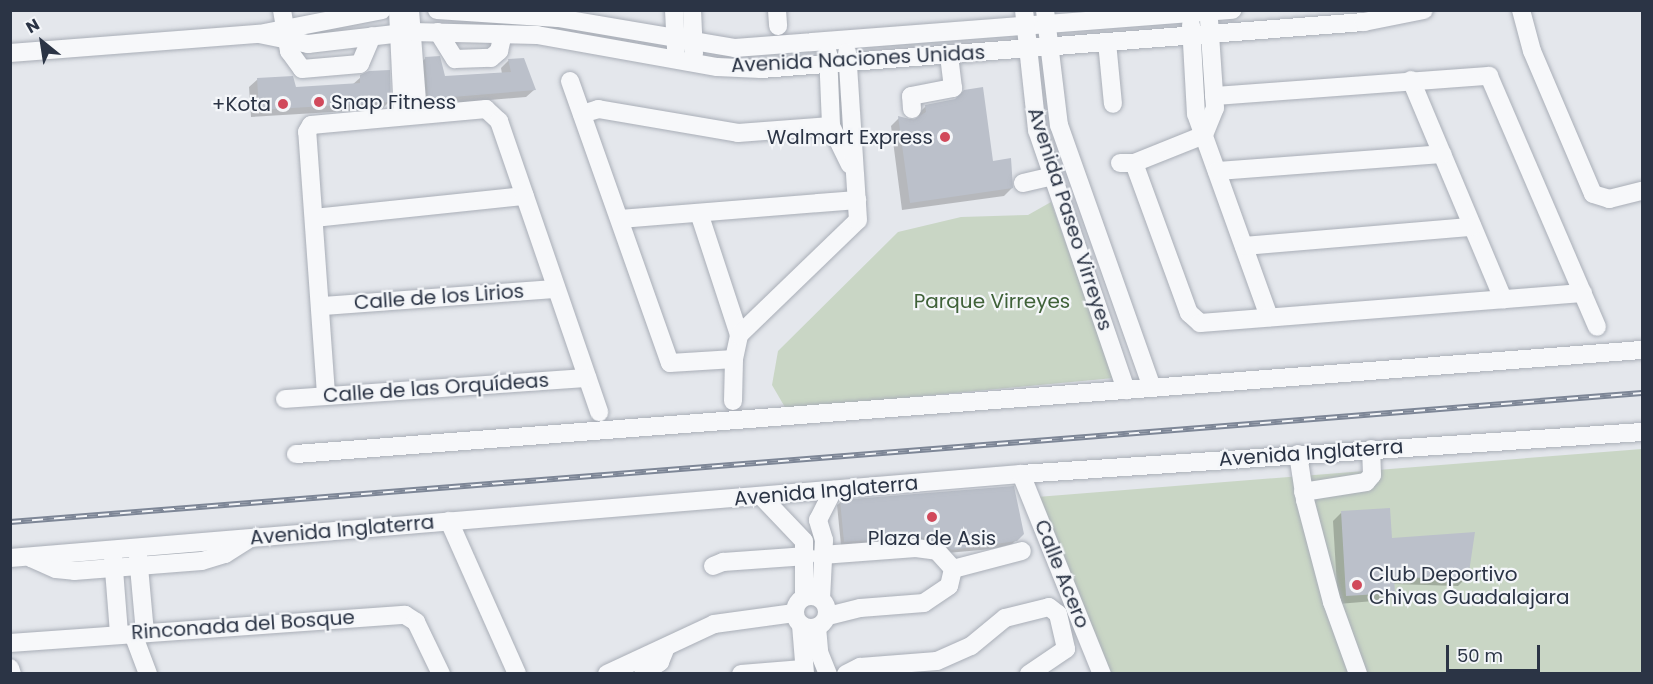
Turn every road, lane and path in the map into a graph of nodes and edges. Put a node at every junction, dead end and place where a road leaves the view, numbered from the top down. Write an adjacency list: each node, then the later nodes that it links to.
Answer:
1 (282, 10): 15 (street)
2 (382, 10): 15 (street, Avenida Naciones Unidas)
3 (398, 10): 16 (street)
4 (411, 10): 16 (street)
5 (437, 10): 12 (street, Avenida Naciones Unidas)
6 (674, 10): 22 (street)
7 (692, 10): 22 (street)
8 (1233, 10): 11 (street, Avenida Naciones Unidas)
9 (1424, 10): 20 (street, Avenida Naciones Unidas)
10 (1521, 10): 47 (street)
11 (1199, 13): 13 (street, Avenida Naciones Unidas); 20 (street)
12 (538, 16): 19 (street); 22 (street, Avenida Naciones Unidas)
13 (1046, 18): 14 (street, Avenida Naciones Unidas); 26 (street, Avenida Paseo Virreyes)
14 (1024, 19): 23 (street, Avenida Naciones Unidas); 27 (street, Avenida Paseo Virreyes)
15 (291, 30): 21 (street, Avenida Naciones Unidas); 21 (street); 28 (street, Avenida Naciones Unidas)
16 (406, 32): 17 (street, Avenida Naciones Unidas); 21 (street, Avenida Naciones Unidas); 38 (street)
17 (438, 32): 18 (street, Avenida Naciones Unidas); 18 (street)
18 (503, 34): 19 (street, Avenida Naciones Unidas)
19 (537, 35): 30 (street, Avenida Naciones Unidas)
20 (1201, 35): 24 (street, Avenida Naciones Unidas); 35 (street); 41 (street)
21 (372, 36)
22 (686, 40): 25 (street, Avenida Naciones Unidas); 30 (street)
23 (846, 41): 25 (street, Avenida Naciones Unidas); 32 (street)
24 (1107, 42): 26 (street, Avenida Naciones Unidas); 36 (street)
25 (828, 43): 31 (street)
26 (1048, 46): 27 (street, Avenida Naciones Unidas); 53 (street, Avenida Paseo Virreyes)
27 (1026, 48): 29 (street, Avenida Naciones Unidas); 45 (street, Avenida Paseo Virreyes)
28 (10, 53)
29 (949, 54): 32 (street, Avenida Naciones Unidas); 37 (street)
30 (685, 61): 31 (street, Avenida Naciones Unidas)
31 (828, 63): 32 (street, Avenida Naciones Unidas); 40 (street)
32 (847, 63): 44 (street)
33 (1411, 80): 35 (street); 42 (street); 58 (street)
34 (570, 81): 39 (street)
35 (1214, 96): 41 (street)
36 (1113, 104)
37 (912, 109)
38 (411, 114): 48 (street); 51 (street)
39 (582, 114): 40 (street); 52 (street)
40 (831, 126): 44 (street)
41 (1204, 135): 43 (street); 61 (street)
42 (1442, 154): 43 (street); 54 (street)
43 (1217, 171): 56 (street)
44 (855, 176): 49 (street)
45 (1053, 176): 46 (street); 55 (street, Avenida Paseo Virreyes)
46 (1023, 183)
47 (1642, 190)
48 (525, 196): 51 (street); 57 (street)
49 (856, 200): 50 (street); 63 (street)
50 (699, 213): 52 (street); 63 (street)
51 (314, 218): 60 (street)
52 (621, 219): 65 (street)
53 (1094, 224): 55 (street); 67 (street, Avenida Paseo Virreyes)
54 (1472, 227): 56 (street); 59 (street)
55 (1072, 232): 68 (street, Avenida Paseo Virreyes)
56 (1244, 246): 61 (street)
57 (555, 289): 60 (street, Calle de los Lirios); 66 (street)
58 (1583, 293): 59 (street); 62 (street)
59 (1503, 299): 61 (street)
60 (322, 306): 69 (street)
61 (1269, 317)
62 (1597, 327)
63 (740, 335): 65 (street)
64 (1642, 350): 67 (street)
65 (734, 358): 71 (street)
66 (587, 378): 69 (street, Calle de las Orquídeas); 72 (street)
67 (1152, 388): 68 (street)
68 (1126, 390): 75 (street)
69 (326, 394): 70 (street, Calle de las Orquídeas)
70 (285, 399)
71 (733, 401)
72 (599, 412)
73 (1642, 432): 74 (street, Avenida Inglaterra)
74 (1371, 449): 76 (street, Avenida Inglaterra); 79 (street)
75 (296, 454)
76 (1298, 454): 77 (street, Avenida Inglaterra); 79 (street)
77 (1022, 474): 78 (street, Avenida Inglaterra); 110 (street, Calle Acero)
78 (833, 490): 80 (street, Avenida Inglaterra); 81 (street)
79 (1304, 492): 111 (street)
80 (762, 498): 82 (street, Avenida Inglaterra); 83 (street)
81 (818, 520): 83 (street); 86 (street)
82 (449, 521): 88 (street, Avenida Inglaterra); 103 (street)
83 (792, 525): 86 (street)
84 (112, 550): 87 (street, Avenida Inglaterra); 88 (street, Avenida Inglaterra); 91 (street)
85 (1022, 551): 92 (street)
86 (814, 555): 90 (street); 92 (street); 93 (street)
87 (29, 557): 89 (street, Avenida Inglaterra); 91 (street)
88 (138, 557): 91 (street); 95 (street)
89 (10, 558)
90 (713, 566)
91 (114, 568): 95 (street)
92 (953, 569): 94 (street)
93 (812, 598): 94 (street); 94 (street)
94 (810, 620): 97 (street); 99 (street); 107 (street)
95 (132, 634): 96 (street, Rinconada del Bosque); 101 (street); 102 (street, Rinconada del Bosque)
96 (10, 643)
97 (666, 647): 104 (street); 105 (street)
98 (10, 668): 100 (street)
99 (804, 671): 106 (street)
100 (12, 674)
101 (148, 674)
102 (441, 674)
103 (517, 674)
104 (607, 674)
105 (643, 674)
106 (741, 674)
107 (828, 674)
108 (846, 674): 109 (street)
109 (1029, 674)
110 (1102, 674)
111 (1358, 674)

